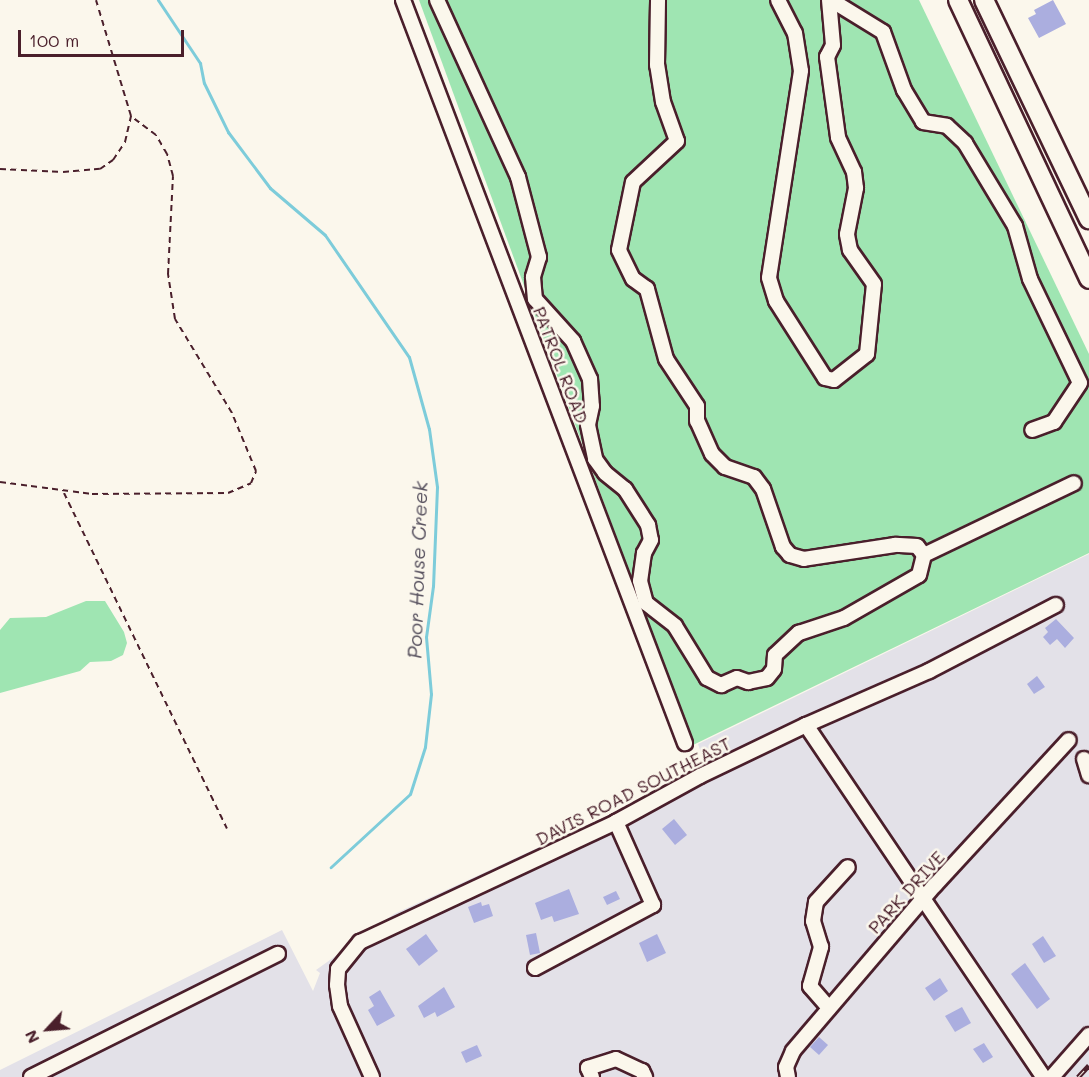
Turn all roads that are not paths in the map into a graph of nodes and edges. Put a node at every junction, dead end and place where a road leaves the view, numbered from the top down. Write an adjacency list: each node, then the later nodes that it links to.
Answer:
1 (403, 0): 16 (street, PATROL ROAD)
2 (437, 0): 12 (street)
3 (658, 0): 12 (street)
4 (778, 0): 5 (street)
5 (830, 0): 10 (street)
6 (958, 0): 9 (main road)
7 (984, 0): 8 (main road)
8 (1089, 219)
9 (1089, 279)
10 (1032, 430)
11 (1074, 483): 12 (street)
12 (924, 555)
13 (1056, 605): 14 (street, DAVIS ROAD SOUTHEAST)
14 (806, 725): 19 (street, DAVIS ROAD SOUTHEAST); 21 (street)
15 (1069, 740): 21 (street, PARK DRIVE)
16 (685, 743)
17 (1084, 759): 18 (street)
18 (1089, 775)
19 (616, 822): 23 (street); 27 (street, DAVIS ROAD SOUTHEAST)
20 (848, 867): 24 (street)
21 (923, 900): 24 (street, PARK DRIVE); 31 (street)
22 (278, 954): 26 (street)
23 (535, 968)
24 (829, 1008): 30 (street, PARK DRIVE)
25 (1089, 1035): 32 (street)
26 (31, 1077)
27 (372, 1077)
28 (592, 1077): 29 (street)
29 (645, 1077)
30 (788, 1077)
31 (1043, 1077)
32 (1052, 1077)

